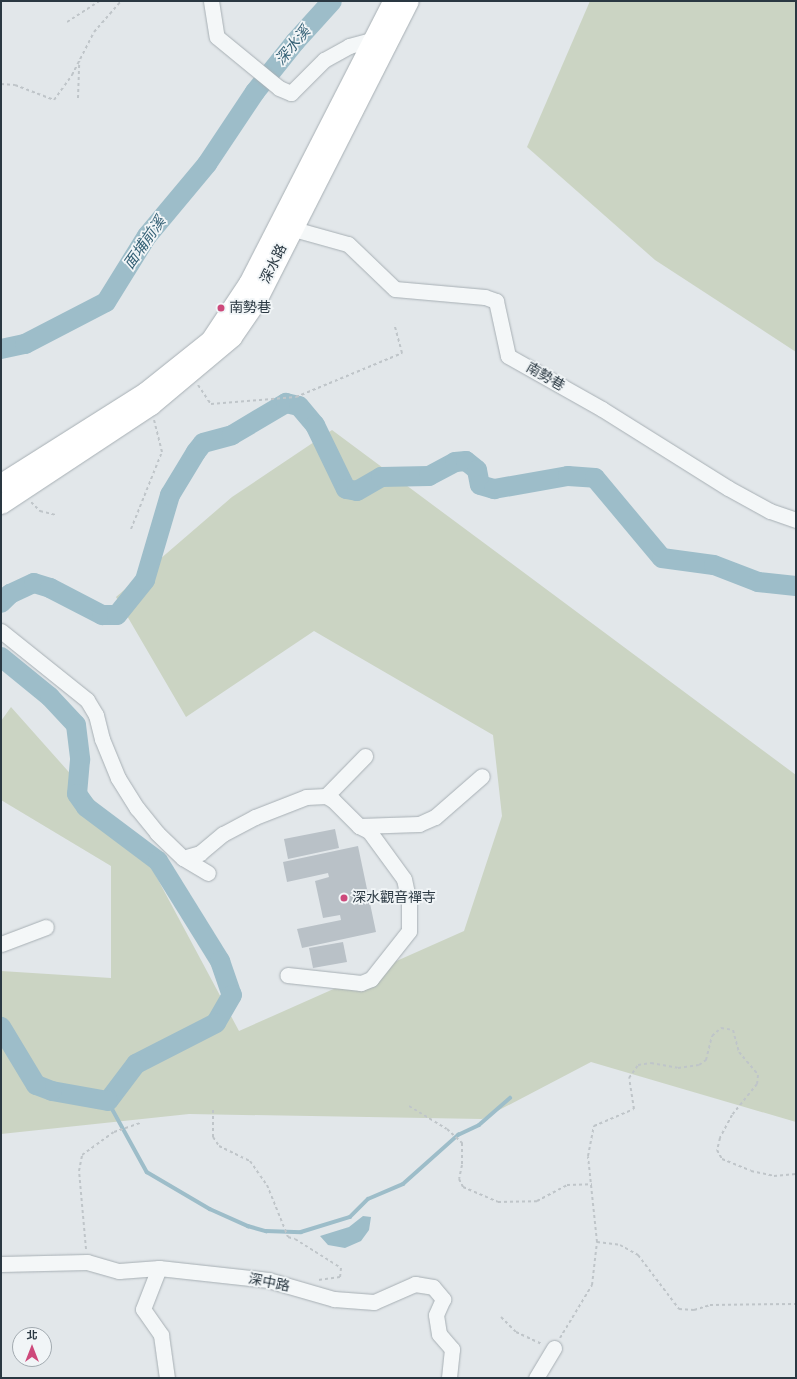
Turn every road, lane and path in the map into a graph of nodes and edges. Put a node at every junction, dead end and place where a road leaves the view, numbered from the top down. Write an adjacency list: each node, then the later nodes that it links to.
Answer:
1 (99, 1): 6 (path)
2 (121, 1): 8 (path)
3 (211, 1): 7 (lane)
4 (392, 1): 7 (main road, 深水路)
5 (409, 1): 11 (main road, 深水路)
6 (67, 22)
7 (372, 40): 11 (main road, 深水路)
8 (79, 61): 9 (path); 10 (path)
9 (1, 84)
10 (78, 98)
11 (285, 227): 13 (main road, 深水路); 15 (main road, 深水路); 19 (lane, 南勢巷)
12 (394, 324): 13 (path)
13 (190, 374): 14 (main road, 深水路)
14 (151, 405): 16 (main road, 深水路); 20 (path)
15 (1, 483)
16 (19, 490): 17 (main road, 深水路); 18 (path)
17 (2, 502)
18 (56, 515)
19 (796, 520)
20 (131, 529)
21 (1, 631): 26 (lane)
22 (365, 756): 24 (lane)
23 (482, 776): 25 (lane)
24 (326, 796): 25 (lane); 26 (lane)
25 (359, 826): 30 (lane)
26 (183, 858): 27 (lane)
27 (208, 873)
28 (46, 927): 29 (lane)
29 (1, 944)
30 (286, 975)
31 (409, 1106): 35 (path)
32 (213, 1110): 40 (path)
33 (140, 1123): 37 (path)
34 (796, 1174): 35 (path)
35 (592, 1184): 36 (path)
36 (597, 1242): 41 (path); 43 (path)
37 (87, 1262): 38 (lane, 深中路); 39 (lane, 深中路)
38 (1, 1264)
39 (159, 1268): 44 (lane); 45 (lane, 深中路)
40 (313, 1280)
41 (796, 1304)
42 (501, 1317): 43 (path)
43 (554, 1348): 46 (lane)
44 (167, 1378)
45 (449, 1378)
46 (536, 1378)

